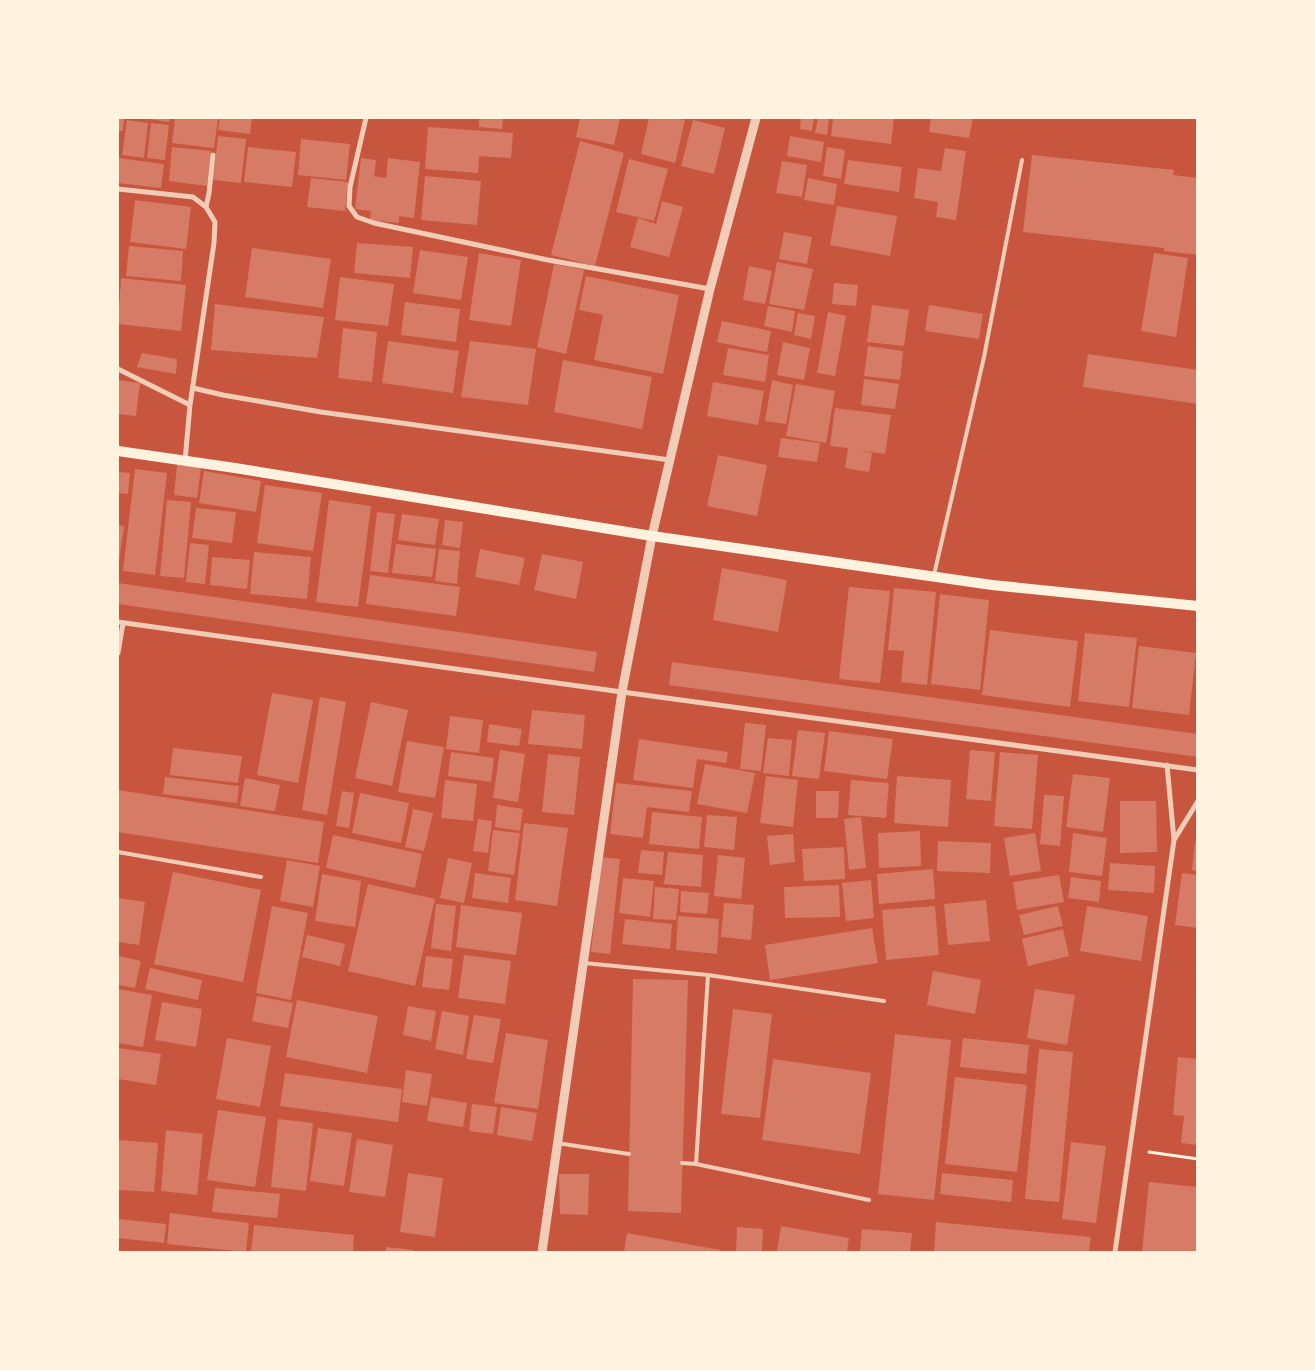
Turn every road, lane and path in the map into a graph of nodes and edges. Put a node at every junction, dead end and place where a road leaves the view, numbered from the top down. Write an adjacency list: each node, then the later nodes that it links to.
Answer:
1 (366, 118): 7 (street)
2 (756, 118): 7 (street)
3 (213, 155): 6 (street)
4 (1022, 160): 15 (lane)
5 (118, 188): 6 (street)
6 (206, 207): 9 (street)
7 (710, 289): 12 (street)
8 (118, 368): 10 (street)
9 (193, 388): 10 (street); 12 (street)
10 (190, 406): 13 (street)
11 (118, 452): 13 (main road)
12 (670, 460): 14 (street)
13 (185, 461): 14 (main road)
14 (652, 536): 15 (main road); 19 (street)
15 (934, 577): 16 (main road)
16 (1198, 606)
17 (120, 623): 18 (street); 19 (street)
18 (118, 653)
19 (622, 692): 20 (street); 26 (street)
20 (1167, 765): 21 (street); 23 (street)
21 (1198, 770)
22 (1198, 800): 23 (street)
23 (1174, 840): 30 (street)
24 (118, 852): 25 (lane)
25 (261, 877)
26 (582, 963): 27 (lane); 29 (street)
27 (708, 975): 28 (lane); 34 (lane)
28 (884, 1001)
29 (558, 1143): 31 (lane); 36 (street)
30 (1130, 1149): 32 (path); 37 (street)
31 (629, 1154)
32 (1198, 1159)
33 (682, 1163): 34 (lane)
34 (696, 1164): 35 (lane)
35 (869, 1200)
36 (542, 1252)
37 (1115, 1252)

